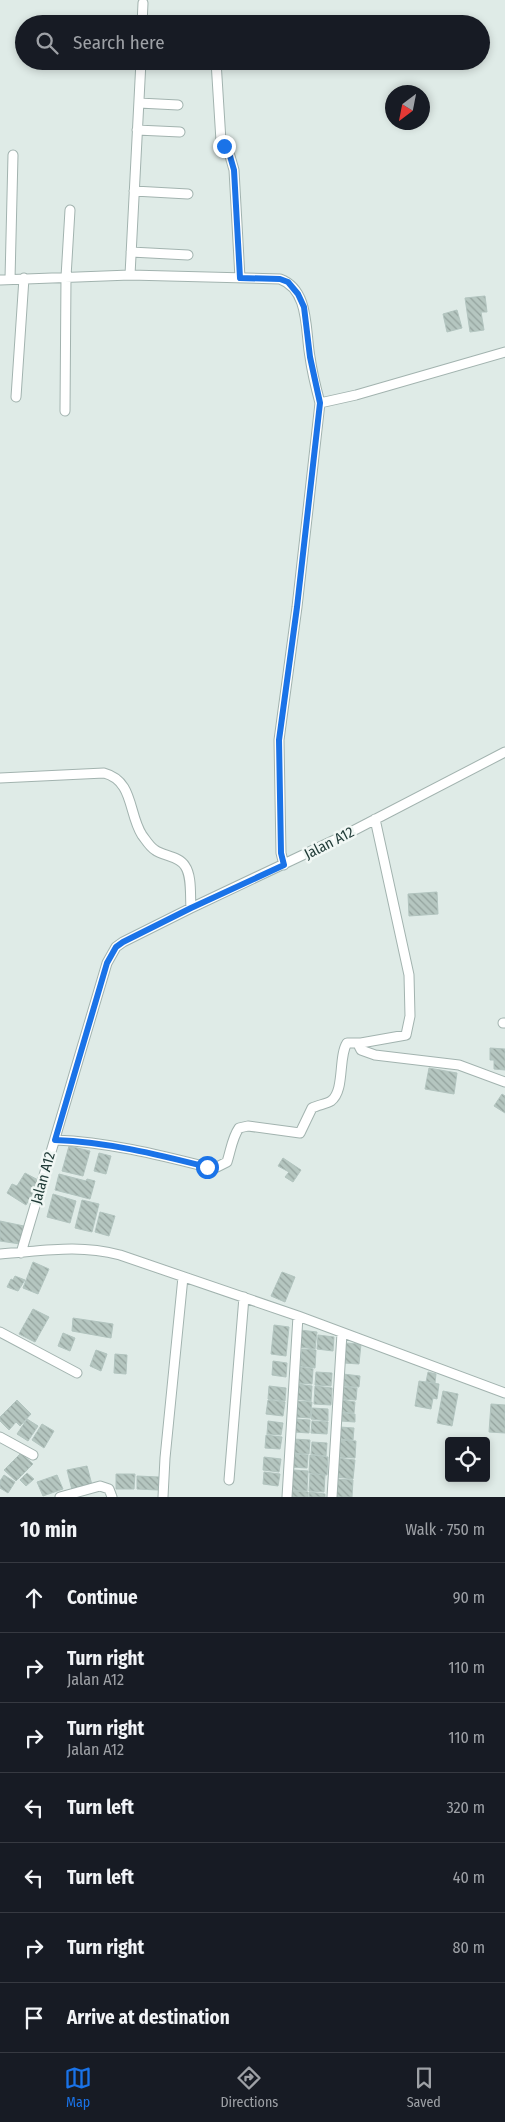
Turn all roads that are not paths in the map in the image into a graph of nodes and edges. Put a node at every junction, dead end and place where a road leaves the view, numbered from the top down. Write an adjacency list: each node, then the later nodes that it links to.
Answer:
1 (143, 3): 2 (street)
2 (142, 15)
3 (140, 70): 5 (street)
4 (217, 70): 18 (street)
5 (138, 103): 6 (street); 7 (street)
6 (178, 105)
7 (137, 130): 8 (street); 10 (street)
8 (180, 132)
9 (13, 155): 19 (street)
10 (134, 191): 11 (street); 13 (street)
11 (188, 194)
12 (70, 210): 16 (street)
13 (131, 252): 14 (street); 15 (street)
14 (188, 255)
15 (130, 275): 16 (street); 18 (street)
16 (66, 277): 17 (street); 24 (street)
17 (24, 278): 19 (street); 22 (street)
18 (240, 278): 23 (street)
19 (10, 279): 20 (street)
20 (0, 280)
21 (505, 352): 23 (street)
22 (16, 397)
23 (320, 403): 28 (street)
24 (65, 412)
25 (505, 752): 27 (street, Jalan A12)
26 (0, 778): 29 (street)
27 (375, 819): 28 (street, Jalan A12); 30 (street)
28 (284, 865): 29 (street, Jalan A12)
29 (191, 908): 32 (street, Jalan A12)
30 (361, 1043): 31 (street); 32 (street)
31 (505, 1082)
32 (55, 1140): 33 (street, Jalan A12)
33 (21, 1253): 34 (street); 35 (street)
34 (0, 1254)
35 (183, 1277): 36 (street); 47 (street)
36 (244, 1297): 37 (street); 44 (street)
37 (298, 1316): 39 (street); 48 (street)
38 (0, 1332): 40 (street)
39 (342, 1333): 41 (street); 49 (street)
40 (77, 1373)
41 (505, 1393)
42 (0, 1437): 43 (street)
43 (33, 1455)
44 (229, 1480)
45 (60, 1497): 46 (street)
46 (112, 1497)
47 (163, 1497)
48 (287, 1497)
49 (332, 1497)

